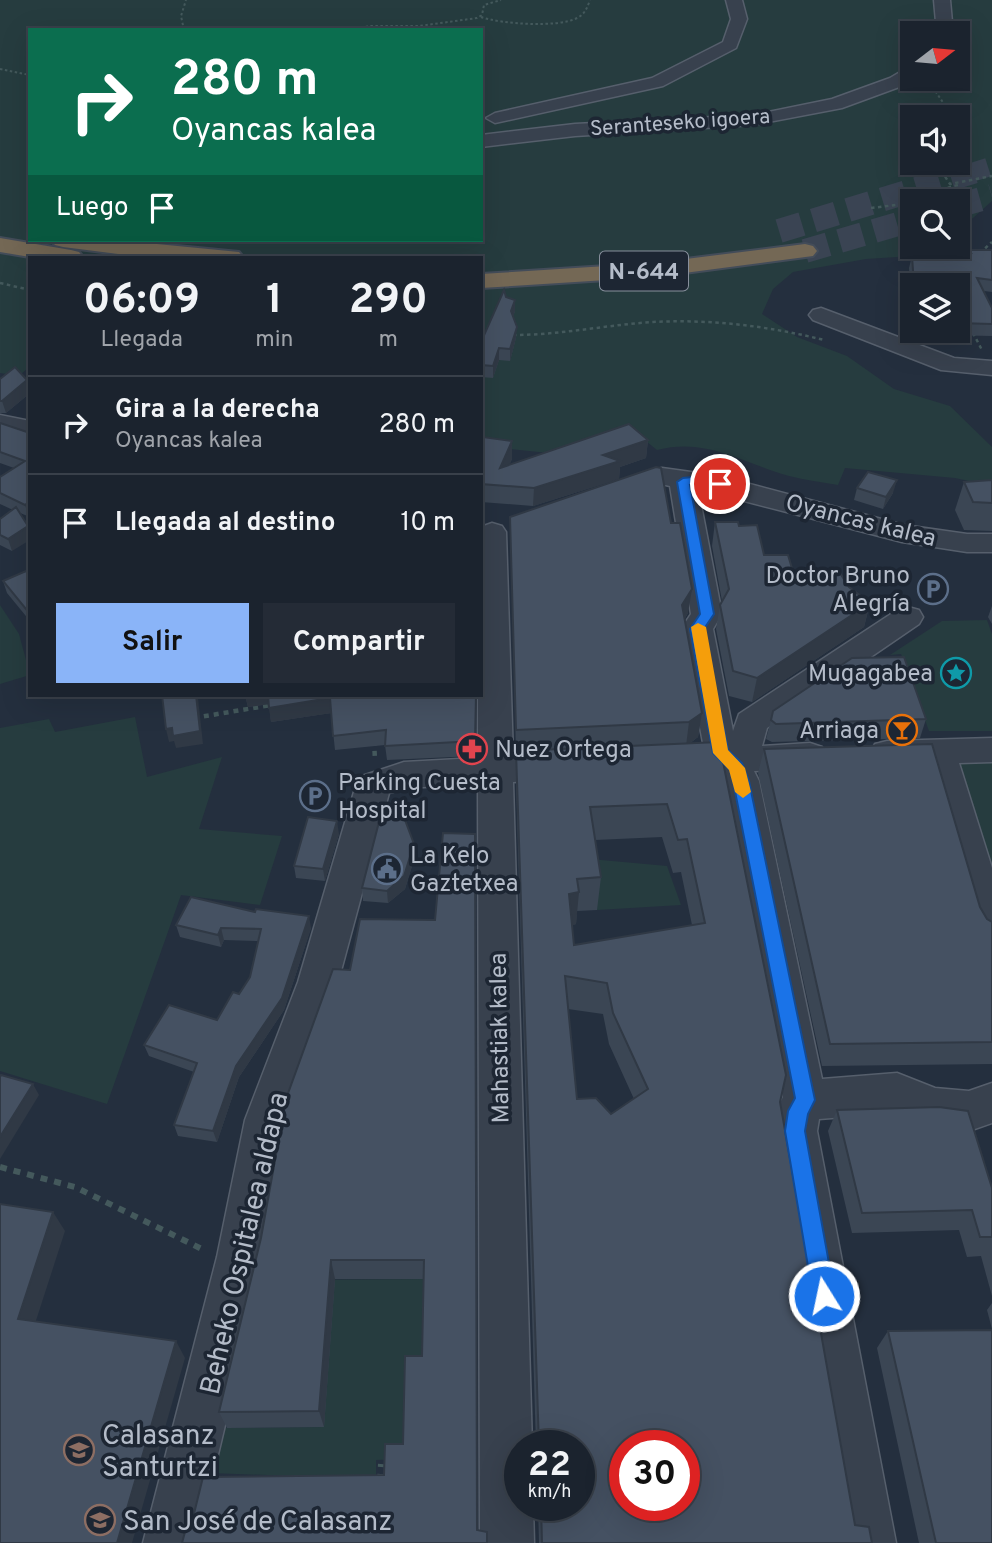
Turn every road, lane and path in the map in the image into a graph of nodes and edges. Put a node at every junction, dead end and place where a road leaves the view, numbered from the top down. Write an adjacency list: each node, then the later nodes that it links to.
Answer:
1 (187, 0): 8 (path)
2 (502, 0): 6 (path)
3 (590, 0): 6 (path)
4 (734, 0): 13 (street, Seranteseko igoera)
5 (942, 0): 7 (street)
6 (481, 17): 9 (path)
7 (944, 21)
8 (184, 28)
9 (362, 28)
10 (0, 69): 11 (path)
11 (28, 75)
12 (900, 79): 14 (street, Seranteseko igoera)
13 (483, 121)
14 (483, 141)
15 (944, 175): 17 (path)
16 (992, 176): 17 (path)
17 (962, 183): 18 (path)
18 (941, 189)
19 (900, 204): 20 (path)
20 (871, 208)
21 (0, 232): 23 (highway)
22 (766, 233): 31 (highway, N-644)
23 (28, 236)
24 (78, 242): 30 (highway)
25 (992, 242): 28 (path)
26 (0, 245): 29 (highway)
27 (805, 251): 32 (highway, N-644)
28 (976, 255)
29 (65, 256)
30 (204, 256)
31 (483, 261)
32 (483, 281)
33 (0, 283): 34 (path)
34 (28, 289)
35 (821, 315): 39 (street)
36 (970, 329): 39 (path)
37 (505, 334): 38 (path)
38 (834, 341)
39 (991, 368)
40 (0, 423): 41 (street)
41 (28, 429)
42 (683, 482): 43 (street, Oyancas kalea); 45 (street, Oyancas kalea); 50 (street)
43 (637, 483)
44 (494, 529): 55 (street, Mahastiak kalea)
45 (992, 543)
46 (908, 617): 50 (street)
47 (282, 703): 48 (path)
48 (181, 720)
49 (373, 731): 56 (path)
50 (739, 749): 52 (street); 53 (street); 58 (street)
51 (992, 750): 52 (street)
52 (938, 751): 57 (street)
53 (644, 764)
54 (590, 766): 55 (street)
55 (495, 771): 56 (street); 65 (street, Mahastiak kalea)
56 (374, 785): 64 (street, Beheko Ospitalea aldapa)
57 (992, 930)
58 (805, 1100): 59 (street); 66 (street)
59 (992, 1103)
60 (0, 1167): 61 (path)
61 (209, 1252)
62 (381, 1464): 63 (path)
63 (366, 1484)
64 (170, 1543)
65 (507, 1543)
66 (869, 1543)

